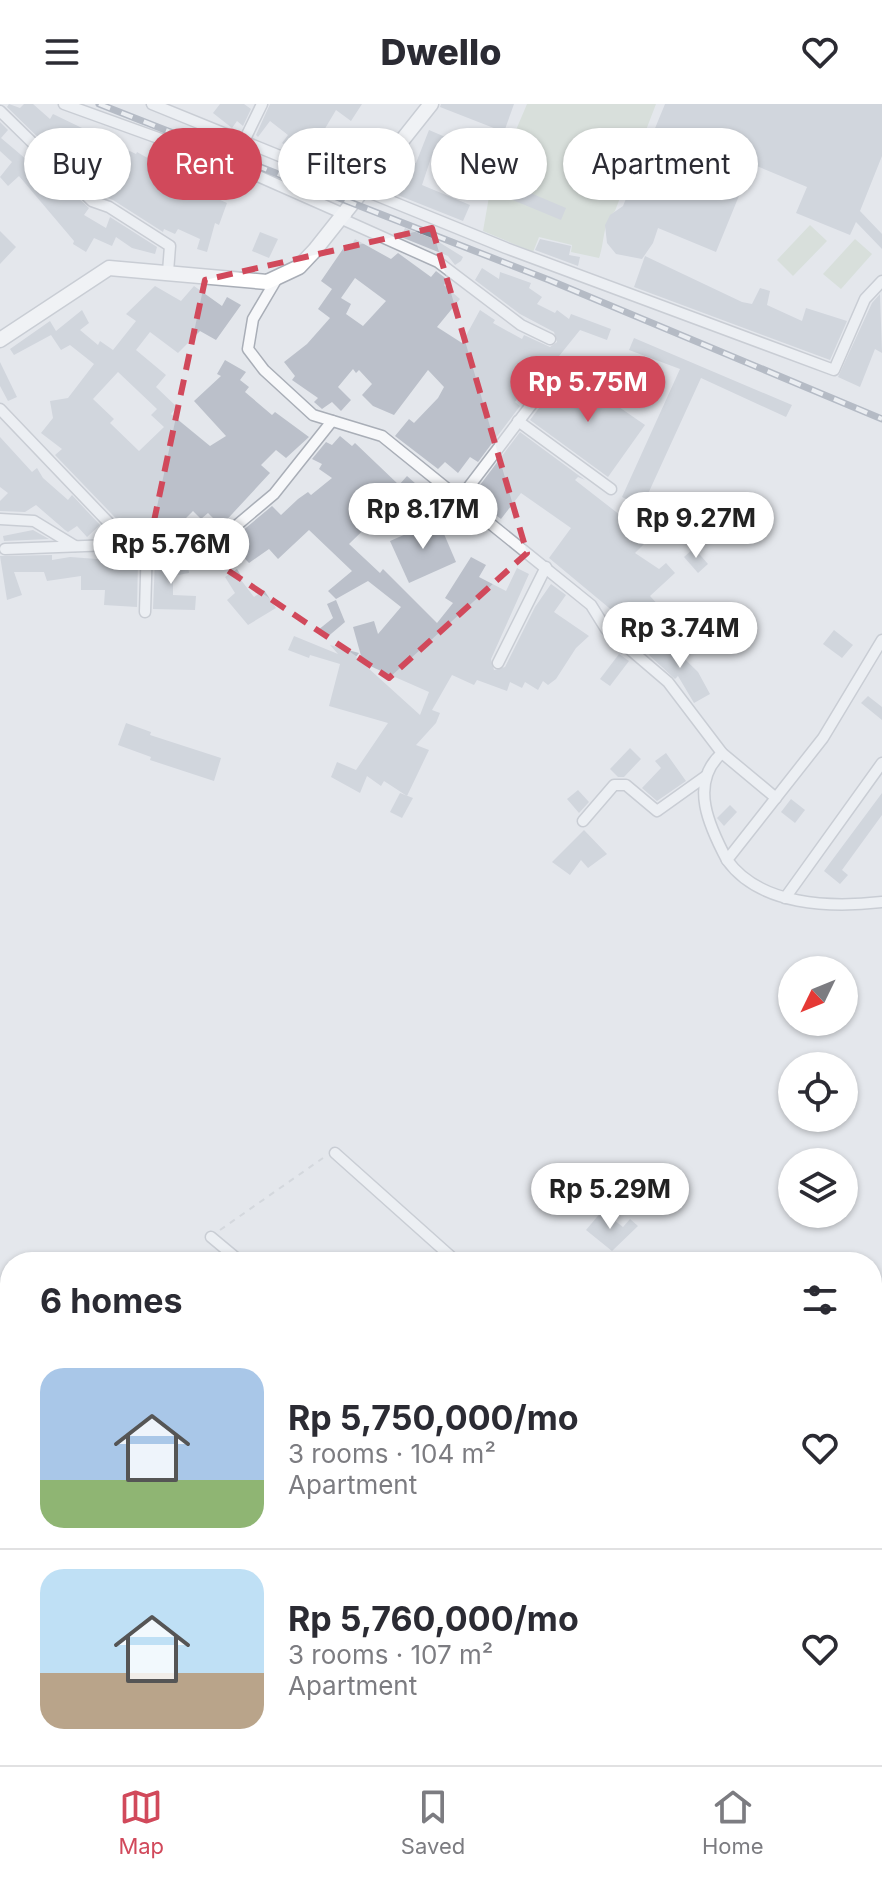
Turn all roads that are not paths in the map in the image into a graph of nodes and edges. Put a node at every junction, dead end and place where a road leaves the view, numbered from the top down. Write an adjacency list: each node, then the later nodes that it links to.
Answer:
1 (64, 104): 11 (street)
2 (152, 104): 6 (street)
3 (262, 104): 7 (street)
4 (431, 104): 8 (main road)
5 (1, 108): 12 (street)
6 (212, 128)
7 (250, 128)
8 (413, 128)
9 (357, 200): 11 (main road)
10 (387, 200): 14 (street)
11 (344, 217): 13 (main road); 15 (street)
12 (168, 272): 13 (main road); 16 (main road)
13 (276, 280): 19 (street)
14 (882, 281)
15 (550, 339)
16 (0, 340)
17 (563, 363): 20 (street)
18 (0, 409): 25 (street)
19 (332, 421): 22 (street); 24 (street)
20 (518, 421): 21 (street); 22 (street)
21 (611, 489)
22 (458, 501): 28 (street)
23 (0, 519): 26 (street)
24 (147, 544): 25 (street); 29 (street)
25 (130, 545): 26 (street)
26 (76, 547): 27 (street)
27 (5, 549)
28 (546, 567): 31 (street); 32 (street)
29 (145, 612)
30 (882, 640): 35 (street)
31 (498, 663)
32 (722, 753): 34 (street); 35 (street)
33 (882, 763): 38 (street)
34 (706, 776): 36 (street); 37 (street)
35 (776, 798): 37 (street)
36 (583, 821)
37 (727, 860): 38 (street)
38 (785, 898): 39 (street)
39 (882, 902)
40 (335, 1153): 43 (street)
41 (211, 1237): 42 (street)
42 (228, 1252)
43 (446, 1252)

